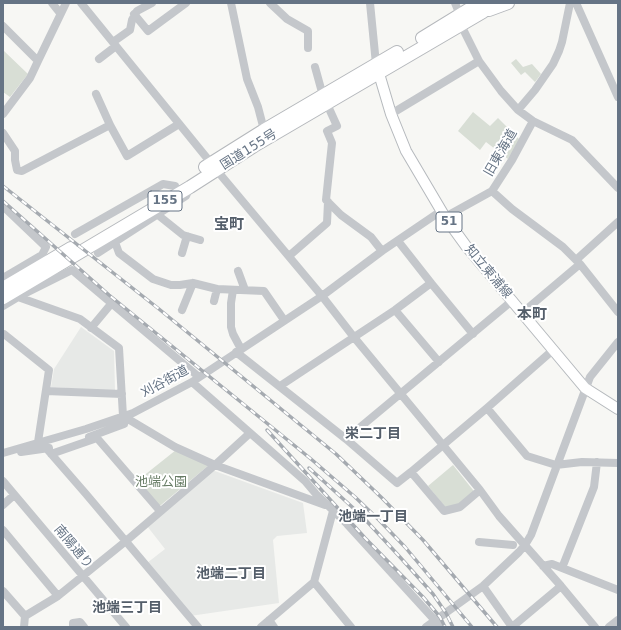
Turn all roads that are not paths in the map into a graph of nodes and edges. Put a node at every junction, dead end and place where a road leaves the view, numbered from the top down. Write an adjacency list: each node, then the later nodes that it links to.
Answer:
1 (52, 3): 16 (street)
2 (66, 3): 16 (street)
3 (81, 3): 20 (street)
4 (152, 3): 17 (street)
5 (186, 3): 14 (street)
6 (232, 3): 36 (street)
7 (270, 3): 21 (street)
8 (370, 3): 26 (street)
9 (455, 3): 18 (street, 旧東海道)
10 (495, 3): 15 (highway, 国道155号 / 155)
11 (508, 3): 15 (highway, 155)
12 (570, 3): 30 (street)
13 (576, 3): 28 (street)
14 (176, 6): 17 (street)
15 (479, 6): 18 (highway, 国道155号 / 155)
16 (60, 13): 23 (street)
17 (134, 14): 20 (street)
18 (460, 20): 24 (street, 旧東海道); 26 (highway, 国道155号 / 155)
19 (3, 26): 23 (street)
20 (114, 44): 22 (street); 34 (street)
21 (308, 48)
22 (99, 59)
23 (38, 61): 31 (street)
24 (479, 61): 30 (street, 旧東海道); 32 (street)
25 (315, 67): 29 (street)
26 (377, 69): 29 (highway, 国道155号 / 155); 32 (main road, 知立東浦線 / 51)
27 (96, 94): 35 (street)
28 (618, 97)
29 (325, 100): 36 (highway, 国道155号 / 155); 38 (highway, 国道155号 / 155); 43 (street)
30 (518, 110): 33 (street, 旧東海道)
31 (3, 114)
32 (391, 114): 45 (main road, 知立東浦線 / 51)
33 (533, 121): 41 (street); 42 (street, 旧東海道)
34 (179, 124): 35 (street); 38 (street)
35 (110, 125): 37 (street)
36 (264, 130): 38 (highway, 国道155号 / 155)
37 (3, 133)
38 (214, 166): 39 (highway, 国道155号 / 155); 40 (highway, 国道155号 / 155); 56 (street)
39 (175, 186): 48 (street); 62 (highway, 国道155号 / 155)
40 (190, 187): 46 (street); 68 (highway, 国道155号 / 155)
41 (618, 188)
42 (492, 191): 45 (street, 刈谷街道); 57 (street, 旧東海道)
43 (328, 202): 53 (street); 56 (street)
44 (3, 206): 59 (street)
45 (443, 214): 51 (street, 刈谷街道); 69 (main road, 知立東浦線 / 51)
46 (158, 215): 49 (street); 52 (street)
47 (618, 222): 57 (street)
48 (75, 234)
49 (186, 236): 50 (street); 55 (street)
50 (200, 240)
51 (398, 241): 53 (street, 刈谷街道); 61 (street)
52 (115, 242): 54 (street); 60 (street)
53 (382, 251): 66 (street, 刈谷街道)
54 (98, 253)
55 (182, 253)
56 (289, 256): 66 (street)
57 (578, 262): 75 (street, 旧東海道); 76 (street)
58 (238, 271): 65 (street)
59 (3, 278)
60 (193, 283): 63 (street); 73 (street)
61 (431, 283): 74 (street); 80 (street)
62 (3, 288)
63 (217, 289): 64 (street); 70 (street)
64 (233, 290): 65 (street); 84 (street)
65 (245, 290): 77 (street)
66 (322, 296): 77 (street, 刈谷街道); 81 (street)
67 (18, 297): 71 (street); 72 (street); 78 (street)
68 (3, 298)
69 (513, 300): 76 (main road, 知立東浦線 / 51); 80 (street)
70 (214, 301)
71 (111, 304): 78 (street); 86 (street)
72 (3, 306)
73 (182, 310)
74 (395, 310): 81 (street); 85 (street)
75 (618, 312)
76 (522, 313): 83 (main road, 知立東浦線 / 51)
77 (284, 320): 84 (street, 刈谷街道)
78 (91, 328): 91 (street)
79 (3, 334): 89 (street)
80 (472, 334): 85 (street)
81 (354, 336): 87 (street); 90 (street)
82 (618, 342): 88 (street)
83 (553, 350): 88 (main road, 知立東浦線 / 51); 92 (street)
84 (238, 351): 86 (street, 刈谷街道); 87 (street)
85 (439, 362): 90 (street)
86 (195, 379): 94 (street, 刈谷街道); 95 (street)
87 (280, 386): 96 (street)
88 (585, 388): 93 (main road, 知立東浦線 / 51); 105 (street)
89 (46, 391): 91 (street); 97 (street)
90 (401, 393): 96 (street); 98 (street)
91 (122, 394): 94 (street)
92 (487, 408): 98 (street); 105 (street)
93 (618, 409)
94 (123, 420): 97 (street, 刈谷街道); 99 (street); 104 (street)
95 (250, 433): 104 (street); 111 (street)
96 (346, 439): 106 (street)
97 (38, 442): 99 (street); 100 (street, 刈谷街道)
98 (443, 445): 106 (street); 108 (street)
99 (49, 451): 101 (street); 112 (street); 114 (street)
100 (3, 453)
101 (3, 458)
102 (597, 462): 103 (street); 105 (street); 119 (street)
103 (618, 463)
104 (215, 465): 111 (street); 112 (street)
105 (556, 465): 116 (street)
106 (411, 472): 108 (street)
107 (3, 481): 109 (street, 南陽通り)
108 (480, 490): 116 (street)
109 (14, 495): 110 (street); 120 (street, 南陽通り)
110 (3, 505)
111 (331, 508): 121 (street); 128 (street)
112 (160, 511): 114 (street)
113 (3, 530): 126 (street)
114 (126, 541): 120 (street); 135 (street)
115 (479, 542): 117 (street)
116 (525, 544): 118 (street); 122 (street)
117 (513, 545)
118 (543, 566): 119 (street); 123 (street)
119 (562, 568): 124 (street)
120 (83, 576): 126 (street); 134 (street, 南陽通り)
121 (314, 582): 130 (street); 137 (street)
122 (483, 586): 128 (street); 140 (street)
123 (561, 586): 140 (street); 141 (street)
124 (618, 590)
125 (3, 591): 127 (street)
126 (58, 596): 127 (street)
127 (25, 616): 131 (street)
128 (436, 620): 138 (street); 139 (street)
129 (618, 620): 142 (street)
130 (272, 624): 136 (street)
131 (24, 627)
132 (73, 627): 133 (street)
133 (84, 627)
134 (126, 627)
135 (198, 627)
136 (261, 627)
137 (351, 627)
138 (426, 627)
139 (441, 627)
140 (512, 627)
141 (595, 627)
142 (609, 627)

